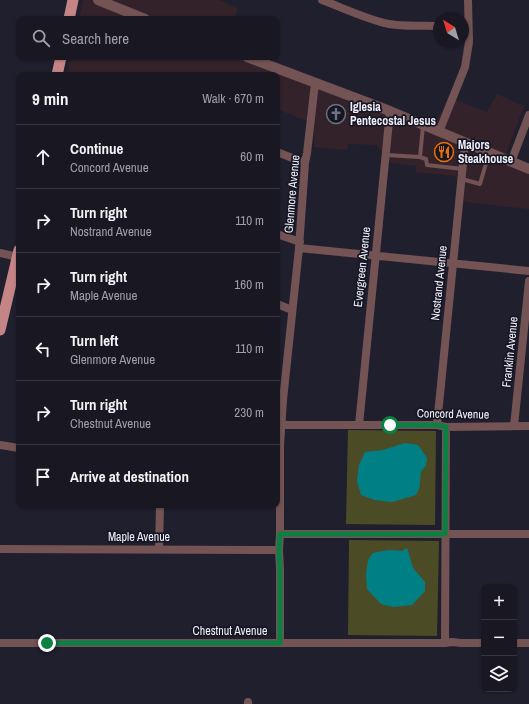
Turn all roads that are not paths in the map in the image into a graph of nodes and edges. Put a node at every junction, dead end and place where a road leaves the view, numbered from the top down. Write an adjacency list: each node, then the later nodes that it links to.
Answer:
1 (73, 0): 6 (main road)
2 (98, 0): 7 (street)
3 (322, 0): 8 (street)
4 (468, 0): 5 (street)
5 (467, 12)
6 (70, 16)
7 (137, 16)
8 (433, 26)
9 (468, 48): 17 (street)
10 (61, 60): 12 (main road)
11 (256, 60): 13 (street)
12 (58, 72)
13 (315, 83): 14 (street); 24 (street, Glenmore Avenue)
14 (390, 111): 16 (street); 21 (street, Evergreen Avenue)
15 (529, 115): 23 (street)
16 (423, 125): 17 (street); 22 (lane)
17 (439, 132): 18 (street)
18 (465, 143): 19 (street); 25 (street, Nostrand Avenue)
19 (489, 152): 23 (street); 27 (lane)
20 (280, 153): 24 (street)
21 (386, 154): 22 (lane); 32 (street, Evergreen Avenue)
22 (420, 157): 25 (lane)
23 (511, 162): 26 (street)
24 (305, 163): 29 (street, Glenmore Avenue)
25 (463, 169): 27 (street, Nostrand Avenue)
26 (529, 169)
27 (462, 179): 34 (street, Nostrand Avenue)
28 (280, 236): 29 (street)
29 (299, 245): 32 (street); 38 (street, Glenmore Avenue)
30 (0, 253): 31 (street)
31 (16, 253)
32 (376, 256): 34 (street); 41 (street, Evergreen Avenue)
33 (16, 262): 39 (main road)
34 (453, 263): 35 (street); 42 (street, Nostrand Avenue)
35 (529, 271)
36 (529, 281): 43 (street, Franklin Avenue)
37 (280, 305): 38 (street)
38 (292, 310): 40 (street, Glenmore Avenue)
39 (0, 330)
40 (281, 425): 41 (street, Concord Avenue); 49 (street, Glenmore Avenue)
41 (359, 425): 42 (street, Concord Avenue)
42 (437, 425): 45 (street, Concord Avenue)
43 (514, 426): 44 (street, Concord Avenue); 45 (street, Concord Avenue)
44 (529, 426)
45 (446, 427): 50 (street)
46 (0, 445): 47 (street)
47 (16, 448)
48 (160, 508): 53 (street)
49 (280, 534): 50 (street); 54 (street, Glenmore Avenue)
50 (445, 534): 51 (street); 57 (street)
51 (529, 534)
52 (0, 549): 53 (street, Maple Avenue)
53 (159, 549): 54 (street, Maple Avenue)
54 (279, 550): 56 (street, Glenmore Avenue)
55 (0, 643): 56 (street, Chestnut Avenue)
56 (280, 643): 57 (street, Chestnut Avenue)
57 (445, 643): 58 (street, Chestnut Avenue)
58 (481, 643)
59 (517, 643): 60 (street)
60 (529, 643)

